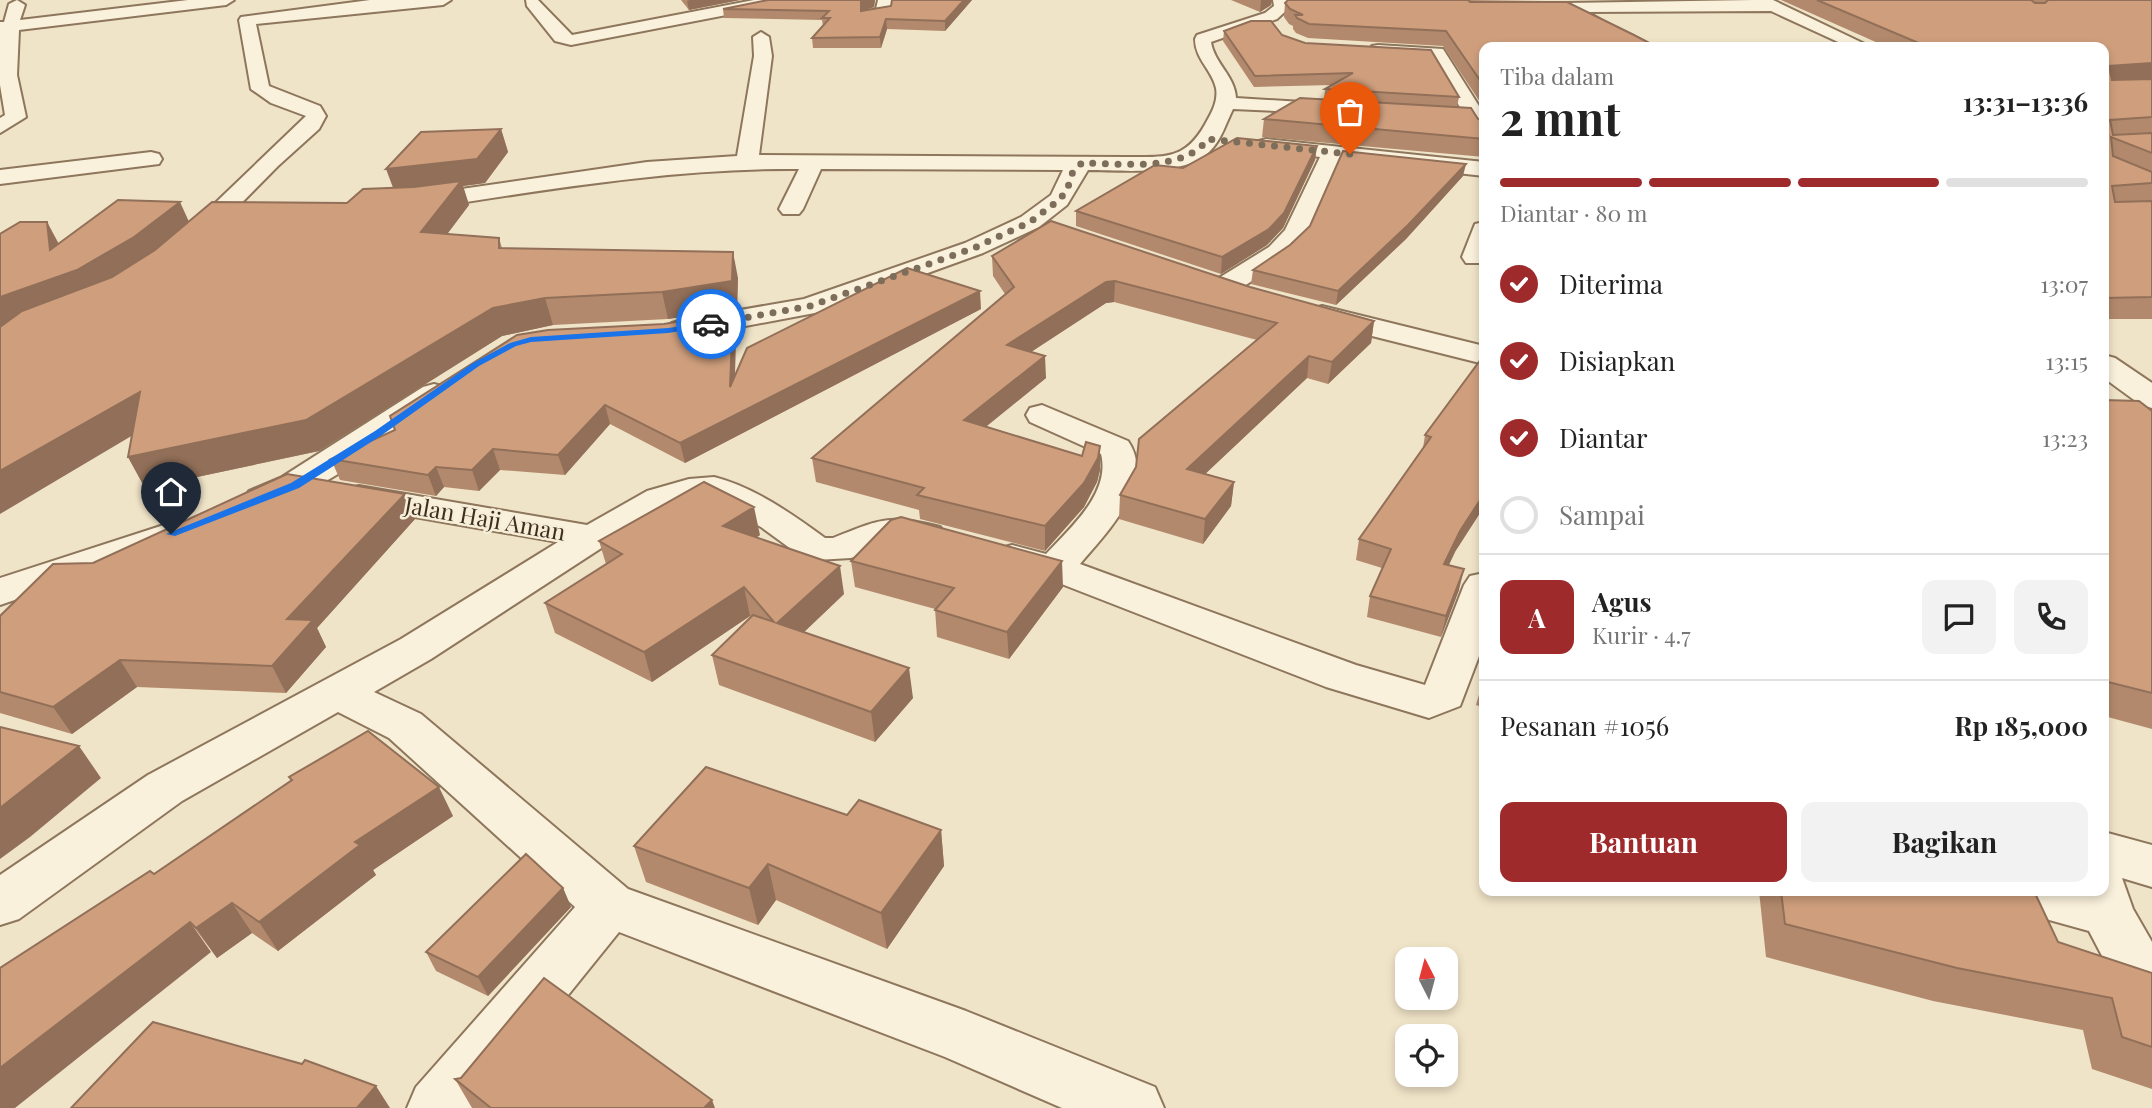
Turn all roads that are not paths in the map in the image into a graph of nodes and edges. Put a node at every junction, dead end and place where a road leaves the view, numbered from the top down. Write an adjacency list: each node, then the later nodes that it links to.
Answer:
1 (33, 0): 11 (street)
2 (226, 0): 11 (street)
3 (443, 0): 8 (street)
4 (778, 0): 13 (street)
5 (887, 0): 9 (street)
6 (532, 3): 13 (street)
7 (1757, 3): 14 (street); 15 (street)
8 (310, 6): 37 (street)
9 (870, 16)
10 (1278, 16): 20 (street)
11 (5, 26): 17 (street)
12 (761, 37): 30 (street)
13 (571, 40): 18 (street)
14 (1628, 42)
15 (1840, 42)
16 (1357, 50): 23 (street)
17 (4, 54): 19 (street)
18 (586, 55)
19 (3, 85): 25 (street)
20 (1226, 103): 21 (street); 26 (street)
21 (1354, 111)
22 (1451, 116): 24 (street)
23 (1479, 119)
24 (1479, 122)
25 (0, 127)
26 (1231, 142): 27 (street); 31 (street)
27 (1333, 152): 32 (street); 41 (street)
28 (151, 159): 33 (street)
29 (814, 161): 30 (street); 31 (street); 35 (street)
30 (747, 162): 34 (street)
31 (1082, 163): 43 (street)
32 (1479, 169)
33 (0, 177)
34 (384, 205)
35 (791, 209)
36 (243, 214): 37 (street)
37 (216, 218): 39 (street)
38 (1479, 245): 40 (street)
39 (176, 253)
40 (1475, 257)
41 (1259, 299)
42 (1300, 310): 44 (street)
43 (657, 331)
44 (1479, 354)
45 (2109, 370): 47 (street)
46 (454, 380): 49 (street)
47 (2144, 409)
48 (1042, 415): 53 (street)
49 (295, 485): 50 (street); 52 (street, Jalan Haji Aman)
50 (240, 509)
51 (194, 526): 54 (street)
52 (593, 537): 53 (street); 56 (street)
53 (1055, 568): 55 (street)
54 (0, 593)
55 (1479, 599)
56 (337, 693): 61 (street); 62 (street)
57 (2109, 853): 58 (street)
58 (2152, 866)
59 (2058, 896): 60 (street)
60 (2105, 902): 63 (street)
61 (0, 903)
62 (609, 905): 64 (street); 65 (street)
63 (2152, 995)
64 (438, 1108)
65 (1133, 1108)

